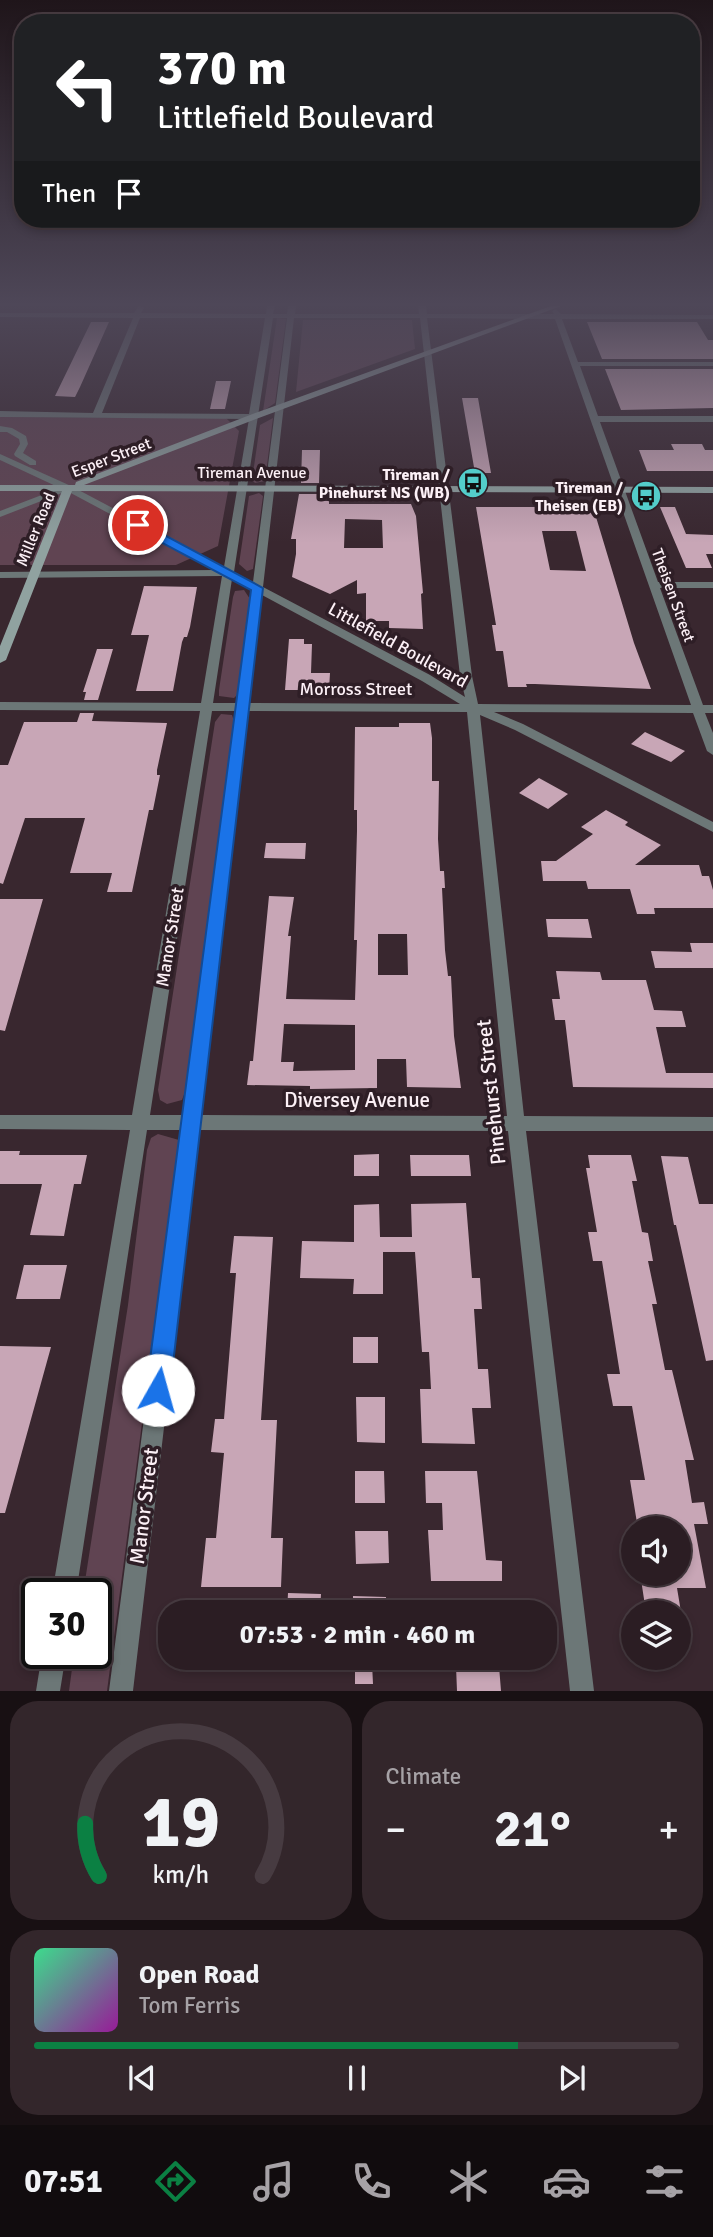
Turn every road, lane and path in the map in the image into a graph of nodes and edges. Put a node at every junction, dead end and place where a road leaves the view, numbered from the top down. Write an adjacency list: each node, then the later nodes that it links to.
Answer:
1 (109, 385): 9 (street)
2 (259, 385): 10 (street, Manor Street)
3 (282, 385): 7 (street, Manor Street)
4 (345, 385): 7 (street, Esper Street)
5 (432, 385): 19 (street, Pinehurst Street)
6 (583, 385): 11 (street, Theisen Street)
7 (279, 409): 10 (street, Esper Street); 18 (street, Manor Street)
8 (0, 414): 9 (street)
9 (97, 414): 10 (street)
10 (254, 417): 16 (street, Esper Street); 17 (street, Manor Street)
11 (595, 419): 12 (street); 20 (street, Theisen Street)
12 (713, 419)
13 (0, 429): 16 (street)
14 (0, 457): 16 (street)
15 (0, 488): 16 (street, Tireman Avenue)
16 (68, 488): 17 (street, Tireman Avenue); 22 (street); 23 (street, Littlefield Boulevard); 25 (street, Miller Road)
17 (242, 488): 18 (street, Tireman Avenue); 23 (street, Manor Street)
18 (270, 488): 19 (street, Tireman Avenue); 28 (street, Manor Street)
19 (445, 488): 20 (street, Tireman Avenue); 33 (street, Pinehurst Street)
20 (620, 490): 21 (street, Tireman Avenue); 26 (street, Theisen Street)
21 (713, 490)
22 (0, 514)
23 (229, 573): 25 (street); 28 (street, Littlefield Boulevard); 31 (street, Manor Street)
24 (0, 575): 25 (street)
25 (33, 575): 29 (street, Miller Road)
26 (654, 585): 27 (street); 34 (street, Theisen Street)
27 (713, 585)
28 (257, 588): 32 (street, Manor Street); 33 (street, Littlefield Boulevard)
29 (0, 660)
30 (0, 706): 31 (street, Morross Street)
31 (209, 707): 32 (street, Morross Street); 39 (street, Manor Street)
32 (242, 707): 33 (street, Morross Street); 40 (street, Manor Street)
33 (473, 707): 34 (street, Morross Street); 37 (street, Littlefield Boulevard); 41 (street, Pinehurst Street)
34 (698, 708): 35 (street, Morross Street); 36 (street, Theisen Street)
35 (713, 709)
36 (713, 751)
37 (713, 828)
38 (0, 1122): 39 (street, Diversey Avenue)
39 (140, 1122): 40 (street, Diversey Avenue); 43 (street, Manor Street)
40 (192, 1122): 41 (street, Diversey Avenue); 46 (street, Manor Street)
41 (516, 1123): 42 (street, Diversey Avenue); 47 (street, Pinehurst Street)
42 (713, 1124)
43 (67, 1578)
44 (52, 1669): 45 (street)
45 (48, 1691)
46 (121, 1691)
47 (582, 1691)

